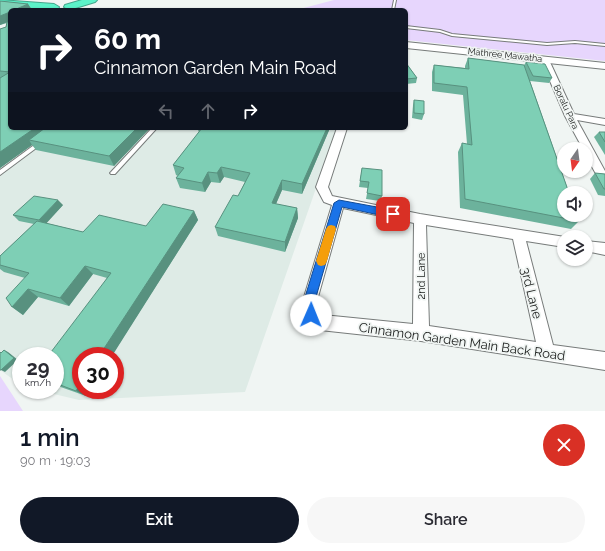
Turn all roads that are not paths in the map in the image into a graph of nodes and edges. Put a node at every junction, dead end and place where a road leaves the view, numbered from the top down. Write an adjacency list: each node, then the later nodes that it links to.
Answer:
1 (81, 0): 4 (highway)
2 (92, 0): 4 (highway)
3 (0, 3): 4 (highway)
4 (60, 8)
5 (408, 27): 7 (lane)
6 (408, 45): 8 (street, Mathree Mawatha)
7 (605, 45)
8 (545, 60): 9 (street, Mathree Mawatha); 10 (street, Boralu Para)
9 (605, 66)
10 (570, 116): 11 (street); 17 (street, Boralu Para)
11 (605, 122)
12 (154, 130): 16 (lane)
13 (341, 130): 18 (street)
14 (48, 137): 15 (lane)
15 (0, 173)
16 (113, 173)
17 (601, 174)
18 (339, 203): 19 (street); 24 (street, Cinnamon Garden Main Back Road)
19 (420, 219): 20 (street); 24 (street, 2nd Lane)
20 (518, 234): 21 (street); 25 (street, 3rd Lane)
21 (557, 241)
22 (593, 247): 23 (street)
23 (605, 249)
24 (421, 333): 25 (street, Cinnamon Garden Main Back Road)
25 (547, 352): 26 (street, Cinnamon Garden Main Back Road)
26 (605, 361)

